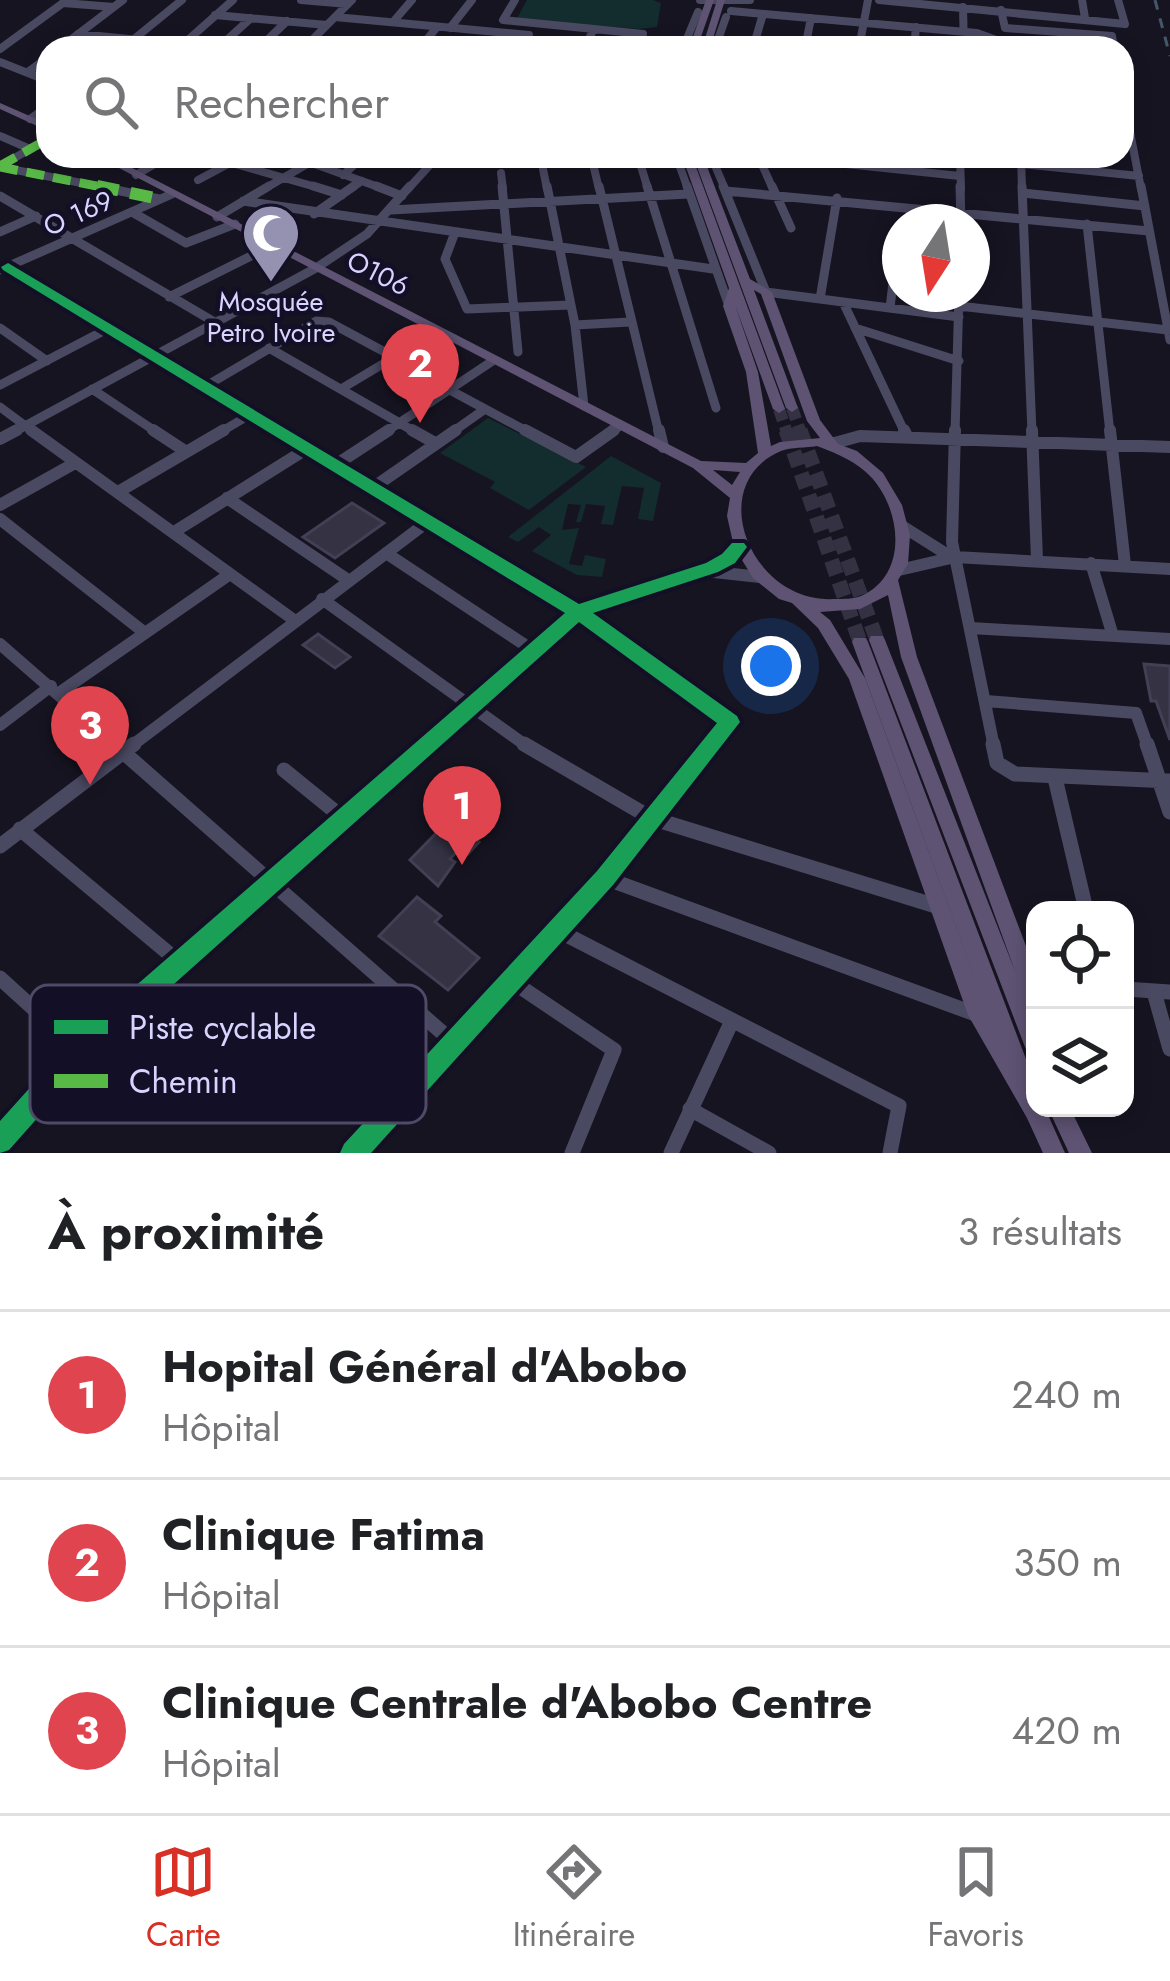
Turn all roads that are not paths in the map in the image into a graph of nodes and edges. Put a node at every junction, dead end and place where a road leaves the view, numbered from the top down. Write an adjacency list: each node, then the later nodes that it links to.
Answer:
1 (123, 0): 21 (street)
2 (182, 0): 48 (street)
3 (232, 0): 26 (street)
4 (301, 0): 18 (street)
5 (412, 0): 33 (street)
6 (472, 0): 40 (street)
7 (514, 0): 35 (street)
8 (690, 0): 23 (street)
9 (750, 0): 19 (street)
10 (868, 0): 34 (street)
11 (879, 0): 17 (street)
12 (1054, 0): 27 (street)
13 (1082, 0): 31 (street)
14 (1118, 0): 31 (street)
15 (65, 1): 21 (street); 66 (street)
16 (712, 1): 19 (street); 37 (main road); 45 (main road)
17 (896, 1): 20 (street)
18 (350, 2): 28 (street)
19 (738, 3): 24 (street)
20 (964, 7): 22 (street); 42 (street)
21 (114, 8): 43 (street)
22 (1001, 10): 27 (street); 65 (street)
23 (698, 11): 37 (street); 56 (street)
24 (729, 14): 25 (street); 45 (street); 58 (street)
25 (763, 14): 30 (street); 59 (street)
26 (215, 15): 29 (street); 49 (street)
27 (1056, 15): 31 (street)
28 (335, 17): 33 (street); 36 (street)
29 (251, 18): 32 (street); 50 (street)
30 (811, 18): 34 (street); 60 (street)
31 (1085, 18)
32 (287, 21): 36 (street); 51 (street)
33 (393, 22): 38 (street)
34 (863, 23): 39 (street); 61 (street)
35 (537, 24): 41 (street); 44 (street)
36 (327, 25): 52 (street)
37 (701, 26): 57 (main road)
38 (436, 27): 40 (street); 53 (street)
39 (916, 27): 42 (street); 62 (street)
40 (450, 28): 44 (street)
41 (594, 29): 54 (street); 55 (street)
42 (964, 32): 63 (street); 64 (street)
43 (78, 34): 46 (street); 47 (street)
44 (530, 34)
45 (710, 35)
46 (75, 36)
47 (96, 36)
48 (138, 36)
49 (192, 36)
50 (232, 36)
51 (271, 36)
52 (316, 36)
53 (429, 36)
54 (590, 36)
55 (642, 36)
56 (688, 36)
57 (697, 36)
58 (717, 36)
59 (757, 36)
60 (807, 36)
61 (861, 36)
62 (915, 36)
63 (964, 36)
64 (978, 36)
65 (1112, 36)
66 (0, 49)
67 (0, 62): 69 (street)
68 (36, 66): 69 (street)
69 (28, 72): 70 (street)
70 (36, 76)
71 (0, 106): 73 (main road)
72 (36, 115): 73 (street)
73 (30, 119): 74 (main road)
74 (36, 122)
75 (0, 136): 77 (street)
76 (36, 145): 77 (street)
77 (30, 148): 79 (street)
78 (1135, 150): 104 (street)
79 (0, 167): 116 (street)
80 (125, 168): 101 (main road, O106)
81 (147, 168): 101 (street)
82 (221, 168): 105 (street)
83 (241, 168): 106 (street)
84 (298, 168): 106 (street)
85 (325, 168): 102 (street)
86 (351, 168): 102 (street)
87 (428, 168): 115 (street)
88 (594, 168): 117 (street)
89 (641, 168): 113 (street)
90 (680, 168): 110 (street)
91 (692, 168): 148 (main road)
92 (702, 168): 148 (main road)
93 (716, 168): 108 (street)
94 (764, 168): 109 (street)
95 (884, 168): 103 (street)
96 (960, 168): 103 (street)
97 (1022, 168): 111 (street)
98 (1080, 168): 104 (street)
99 (543, 169): 120 (street)
100 (501, 173): 121 (street)
101 (136, 175): 116 (main road, O106)
102 (343, 175): 107 (street)
103 (960, 176): 123 (street)
104 (1139, 176): 124 (street)
105 (198, 180)
106 (276, 180): 112 (street); 119 (street)
107 (362, 181): 112 (street); 115 (street)
108 (726, 191): 109 (street); 149 (street)
109 (775, 192): 118 (street); 135 (street)
110 (688, 194): 113 (street); 147 (street)
111 (1023, 194): 124 (street); 131 (street)
112 (342, 195): 127 (street)
113 (649, 195): 117 (street); 144 (street)
114 (1, 196): 128 (street)
115 (402, 196): 125 (street)
116 (166, 197): 126 (street, O 169); 129 (main road, O106)
117 (600, 198): 120 (street); 143 (street)
118 (837, 198): 122 (street); 151 (street)
119 (243, 201): 127 (street); 129 (street)
120 (550, 201): 121 (street); 142 (street)
121 (501, 202): 125 (street); 140 (street)
122 (893, 204)
123 (961, 204)
124 (1144, 206): 136 (street)
125 (391, 210): 132 (street)
126 (132, 212): 133 (street); 139 (street, O 169)
127 (314, 214): 132 (street)
128 (36, 216): 137 (street); 139 (street)
129 (217, 217): 133 (main road, O106)
130 (990, 217): 131 (street)
131 (1023, 218): 134 (street); 159 (street)
132 (379, 223): 138 (street); 146 (street)
133 (235, 224): 141 (main road, O106)
134 (1087, 224): 136 (street); 160 (street)
135 (791, 228)
136 (1149, 231): 168 (street)
137 (0, 232)
138 (454, 235): 140 (street); 156 (street)
139 (73, 238): 145 (street, O 169); 150 (street)
140 (504, 243): 142 (street); 156 (street)
141 (273, 245): 146 (main road, O106); 150 (street)
142 (561, 249): 143 (street); 153 (street)
143 (613, 255): 144 (street); 161 (street)
144 (671, 264): 147 (street); 184 (street)
145 (4, 268): 165 (street)
146 (316, 268): 162 (street); 167 (main road, O106)
147 (713, 269): 154 (street)
148 (741, 286): 149 (main road); 154 (main road); 183 (main road)
149 (766, 292): 151 (street); 195 (main road)
150 (169, 297): 162 (street)
151 (820, 298): 152 (street)
152 (843, 302): 155 (street); 166 (street)
153 (570, 305): 156 (street); 163 (street)
154 (730, 306): 201 (main road)
155 (882, 307)
156 (514, 309): 170 (street)
157 (990, 309): 159 (street)
158 (959, 312): 175 (street)
159 (1029, 314): 160 (street); 194 (street)
160 (1097, 321): 168 (street); 196 (street)
161 (630, 322): 163 (street); 197 (street)
162 (216, 323): 171 (street)
163 (574, 325): 181 (street)
164 (0, 328): 174 (street)
165 (109, 328): 171 (street); 174 (street)
166 (855, 328): 175 (street); 190 (street)
167 (438, 331): 172 (street); 173 (main road, O106)
168 (1169, 335)
169 (269, 348): 172 (street); 177 (street); 179 (street)
170 (518, 352)
171 (155, 356): 177 (street); 178 (street)
172 (394, 357): 179 (street)
173 (494, 359): 180 (street); 181 (main road, O106)
174 (46, 361): 176 (street)
175 (959, 361): 191 (street)
176 (0, 385)
177 (206, 386): 186 (street)
178 (92, 388): 188 (street); 200 (street)
179 (341, 389): 187 (street)
180 (448, 389): 185 (street); 187 (street)
181 (584, 406): 189 (main road, O106)
182 (0, 407): 188 (street)
183 (786, 408)
184 (716, 409)
185 (485, 410): 189 (street); 193 (street)
186 (251, 414): 199 (street); 200 (street)
187 (398, 422): 193 (street); 203 (street)
188 (25, 425): 192 (street); 202 (street)
189 (621, 425): 197 (main road, O106)
190 (907, 436): 191 (street); 195 (street)
191 (956, 438): 194 (street); 217 (street)
192 (0, 439)
193 (435, 443): 206 (street)
194 (1032, 443): 196 (street); 218 (street)
195 (831, 445): 201 (main road); 213 (main road)
196 (1114, 446): 198 (street); 220 (street)
197 (663, 447): 204 (main road, O106)
198 (1170, 447)
199 (308, 448): 203 (street); 209 (street)
200 (185, 452): 207 (street)
201 (765, 453): 205 (main road)
202 (75, 463): 207 (street); 210 (street)
203 (337, 464): 206 (street)
204 (698, 465): 205 (main road, O106); 208 (main road, O106)
205 (748, 468): 208 (main road)
206 (374, 487): 212 (street)
207 (118, 492): 214 (street)
208 (735, 495): 215 (main road)
209 (227, 498): 214 (street); 226 (street)
210 (0, 505)
211 (0, 519): 232 (street)
212 (430, 520): 216 (street); 229 (street)
213 (902, 526): 217 (street); 225 (main road)
214 (174, 532): 223 (street)
215 (738, 547): 222 (street); 224 (main road)
216 (386, 553): 226 (street); 236 (street)
217 (955, 557): 218 (street); 225 (street); 231 (street)
218 (1037, 560): 219 (street)
219 (1091, 563): 220 (street); 233 (street)
220 (1126, 565): 221 (street)
221 (1170, 569)
222 (701, 572): 224 (street); 229 (street)
223 (230, 574): 230 (street); 232 (street)
224 (760, 577): 228 (main road)
225 (896, 577): 228 (main road); 256 (main road)
226 (348, 580): 227 (street)
227 (322, 599): 230 (street); 239 (street)
228 (799, 602): 253 (main road)
229 (578, 613): 236 (street); 247 (street)
230 (294, 620): 241 (street)
231 (970, 628): 233 (street); 238 (street)
232 (145, 633): 237 (street)
233 (1113, 636): 234 (street)
234 (1170, 639)
235 (3, 651): 237 (street)
236 (534, 651): 239 (street)
237 (55, 690): 240 (street); 241 (street)
238 (986, 701): 243 (street); 244 (street)
239 (472, 706): 246 (street); 247 (street)
240 (0, 725)
241 (124, 748): 248 (street); 251 (street)
242 (284, 770): 246 (street)
243 (1055, 778): 244 (street); 252 (street)
244 (1165, 781): 245 (street)
245 (1170, 812)
246 (343, 818): 251 (street)
247 (651, 818): 250 (street); 253 (street)
248 (20, 829): 249 (street); 255 (street)
249 (0, 846)
250 (605, 878): 254 (street); 263 (street)
251 (272, 880): 255 (street); 260 (street)
252 (1084, 901)
253 (936, 905): 263 (main road)
254 (557, 930): 258 (street); 265 (street)
255 (179, 962): 259 (street)
256 (1026, 973)
257 (0, 978): 262 (street)
258 (510, 980): 267 (street); 279 (street)
259 (153, 985)
260 (389, 985)
261 (1162, 992): 268 (street)
262 (30, 1005)
263 (978, 1015): 271 (main road)
264 (426, 1018): 267 (street)
265 (730, 1023): 273 (street); 282 (street)
266 (1026, 1025): 270 (main road)
267 (454, 1043): 269 (street)
268 (1170, 1049)
269 (426, 1076)
270 (1026, 1085)
271 (1026, 1095)
272 (30, 1107): 277 (street)
273 (690, 1109): 280 (street); 281 (street)
274 (1038, 1117): 283 (main road)
275 (1063, 1117): 284 (main road)
276 (385, 1123): 278 (street)
277 (0, 1141)
278 (362, 1150)
279 (572, 1153)
280 (671, 1153)
281 (769, 1153)
282 (890, 1153)
283 (1054, 1153)
284 (1081, 1153)

